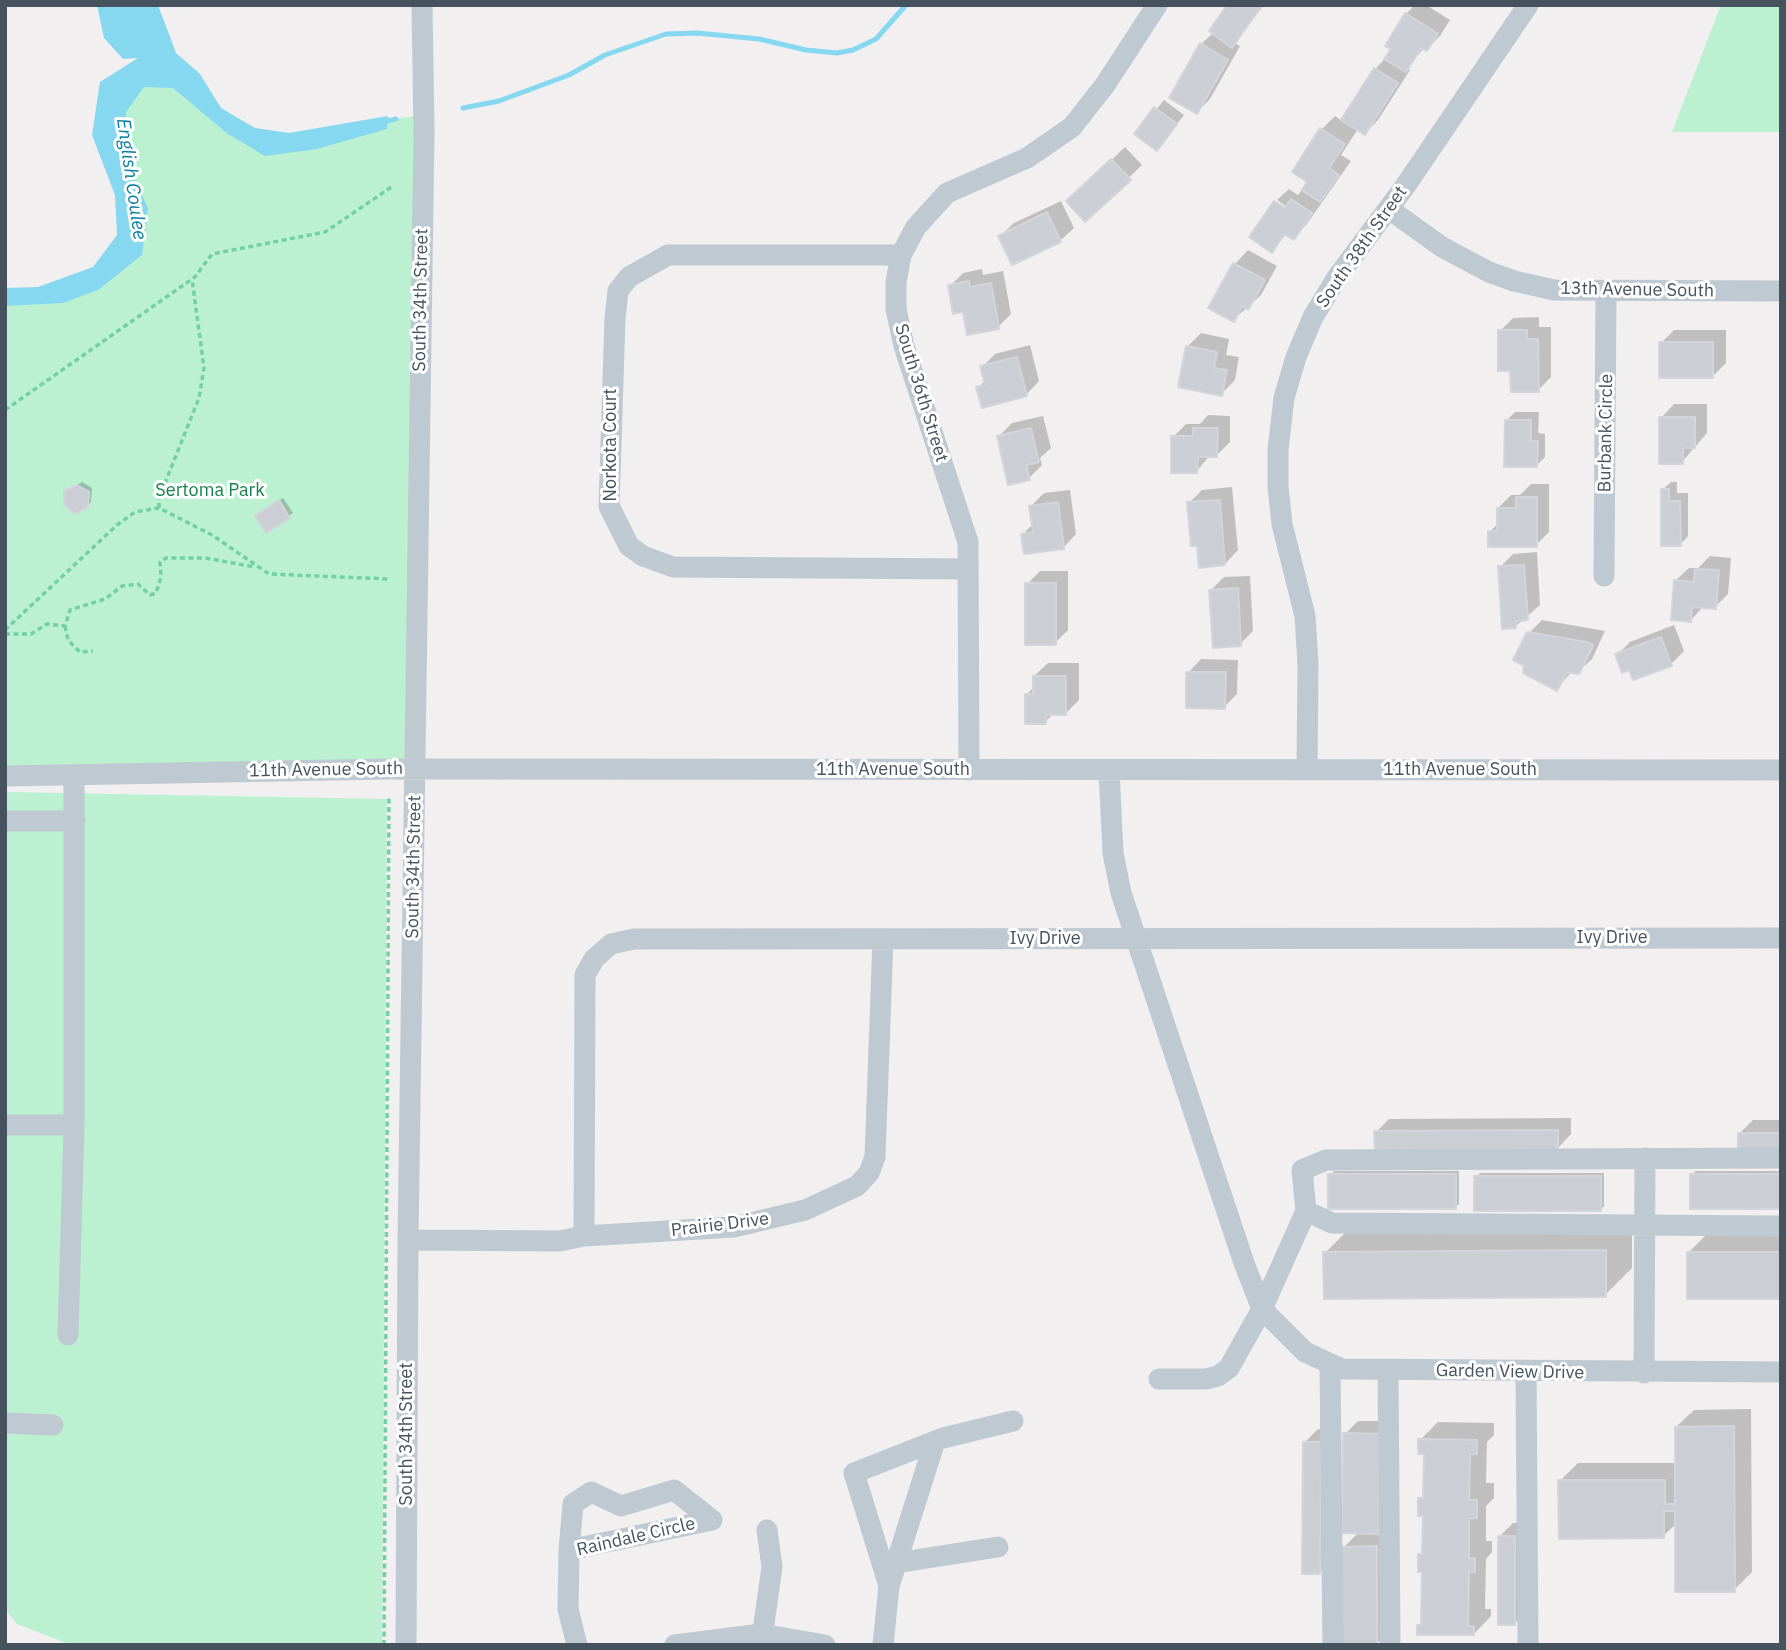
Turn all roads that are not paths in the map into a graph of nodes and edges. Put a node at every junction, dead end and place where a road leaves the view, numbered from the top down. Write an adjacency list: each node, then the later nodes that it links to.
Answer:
1 (422, 5): 10 (street, South 34th Street)
2 (1157, 5): 5 (street, South 36th Street)
3 (1528, 5): 4 (street, South 38th Street)
4 (1389, 209): 6 (street, 13th Avenue South); 11 (street, South 38th Street)
5 (901, 255): 8 (street, South 36th Street); 8 (street, Norkota Court)
6 (1606, 291): 7 (street, 13th Avenue South); 9 (street, Burbank Circle)
7 (1781, 291)
8 (968, 569): 12 (street, South 36th Street)
9 (1604, 576)
10 (416, 769): 12 (street, 11th Avenue South); 15 (street, 11th Avenue South); 30 (street, South 34th Street)
11 (1307, 769): 13 (street, 11th Avenue South); 14 (street, 11th Avenue South)
12 (970, 770): 13 (street, 11th Avenue South)
13 (1109, 770): 21 (street)
14 (1781, 770)
15 (75, 775): 16 (street, 11th Avenue South); 18 (street)
16 (5, 776)
17 (5, 821): 18 (street)
18 (75, 821): 23 (street)
19 (1781, 938): 21 (street, Ivy Drive)
20 (883, 939): 21 (street, Ivy Drive); 29 (street, Prairie Drive); 29 (street, Ivy Drive)
21 (1138, 939): 31 (street)
22 (5, 1125): 23 (street)
23 (74, 1125): 32 (street)
24 (1645, 1158): 25 (street); 26 (street); 27 (street)
25 (1781, 1158)
26 (1306, 1211): 27 (street); 31 (street)
27 (1645, 1225): 28 (street); 37 (street)
28 (1781, 1226)
29 (584, 1236): 30 (street, Prairie Drive)
30 (408, 1240): 49 (street, South 34th Street)
31 (1262, 1309): 33 (street, Garden View Drive); 38 (street)
32 (68, 1335)
33 (1330, 1364): 34 (street, Garden View Drive); 54 (street)
34 (1388, 1370): 36 (street, Garden View Drive); 55 (street)
35 (1781, 1372): 37 (street, Garden View Drive)
36 (1526, 1373): 37 (street, Garden View Drive); 56 (street)
37 (1644, 1373)
38 (1159, 1379)
39 (1013, 1421): 42 (street)
40 (5, 1423): 41 (street)
41 (53, 1425)
42 (935, 1441): 46 (street); 47 (street)
43 (767, 1530): 48 (street)
44 (998, 1546): 46 (street)
45 (569, 1550): 45 (street, Raindale Circle); 50 (street, Raindale Circle)
46 (896, 1563): 47 (street)
47 (889, 1586): 53 (street)
48 (761, 1639): 51 (street); 52 (street)
49 (406, 1645)
50 (577, 1645)
51 (675, 1645)
52 (825, 1645)
53 (883, 1645)
54 (1333, 1645)
55 (1390, 1645)
56 (1528, 1645)

